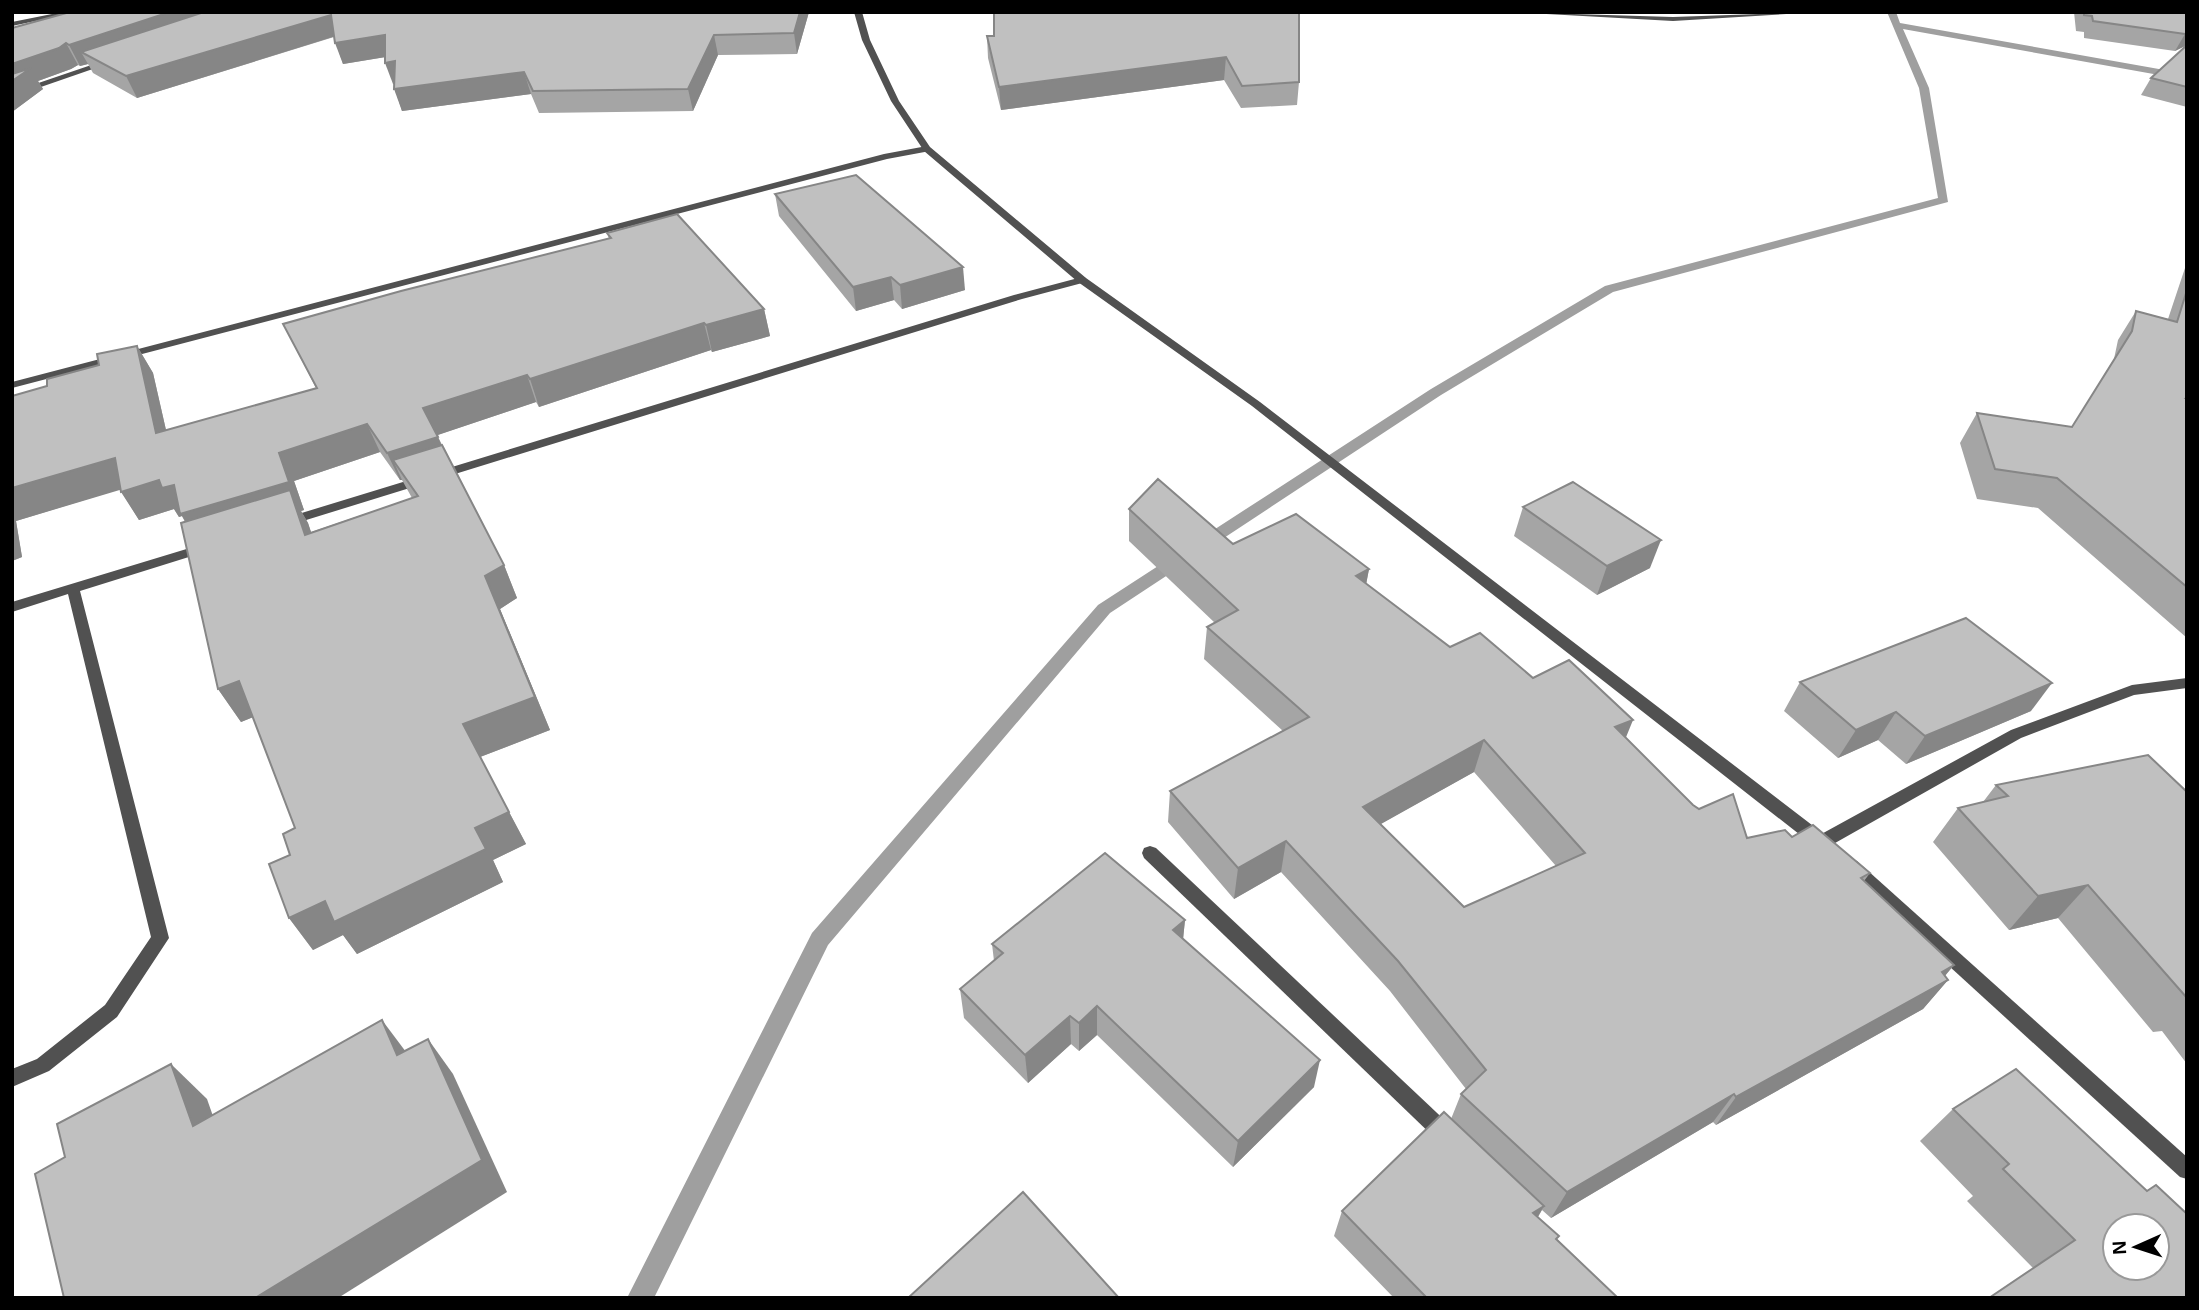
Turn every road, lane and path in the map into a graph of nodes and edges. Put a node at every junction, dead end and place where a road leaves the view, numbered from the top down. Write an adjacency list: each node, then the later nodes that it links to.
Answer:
1 (75, 12): 5 (street)
2 (858, 12): 8 (street)
3 (1511, 12): 4 (street)
4 (1816, 12)
5 (12, 24)
6 (118, 58): 7 (street)
7 (12, 95)
8 (927, 149): 9 (street); 10 (street)
9 (1082, 280): 11 (street); 16 (street)
10 (12, 385)
11 (274, 526)
12 (220, 542): 13 (street)
13 (73, 588): 14 (street); 18 (street)
14 (12, 607)
15 (2187, 684): 16 (street)
16 (1832, 851): 20 (street)
17 (1150, 853): 19 (street)
18 (12, 1078)
19 (1458, 1147)
20 (2187, 1170)

